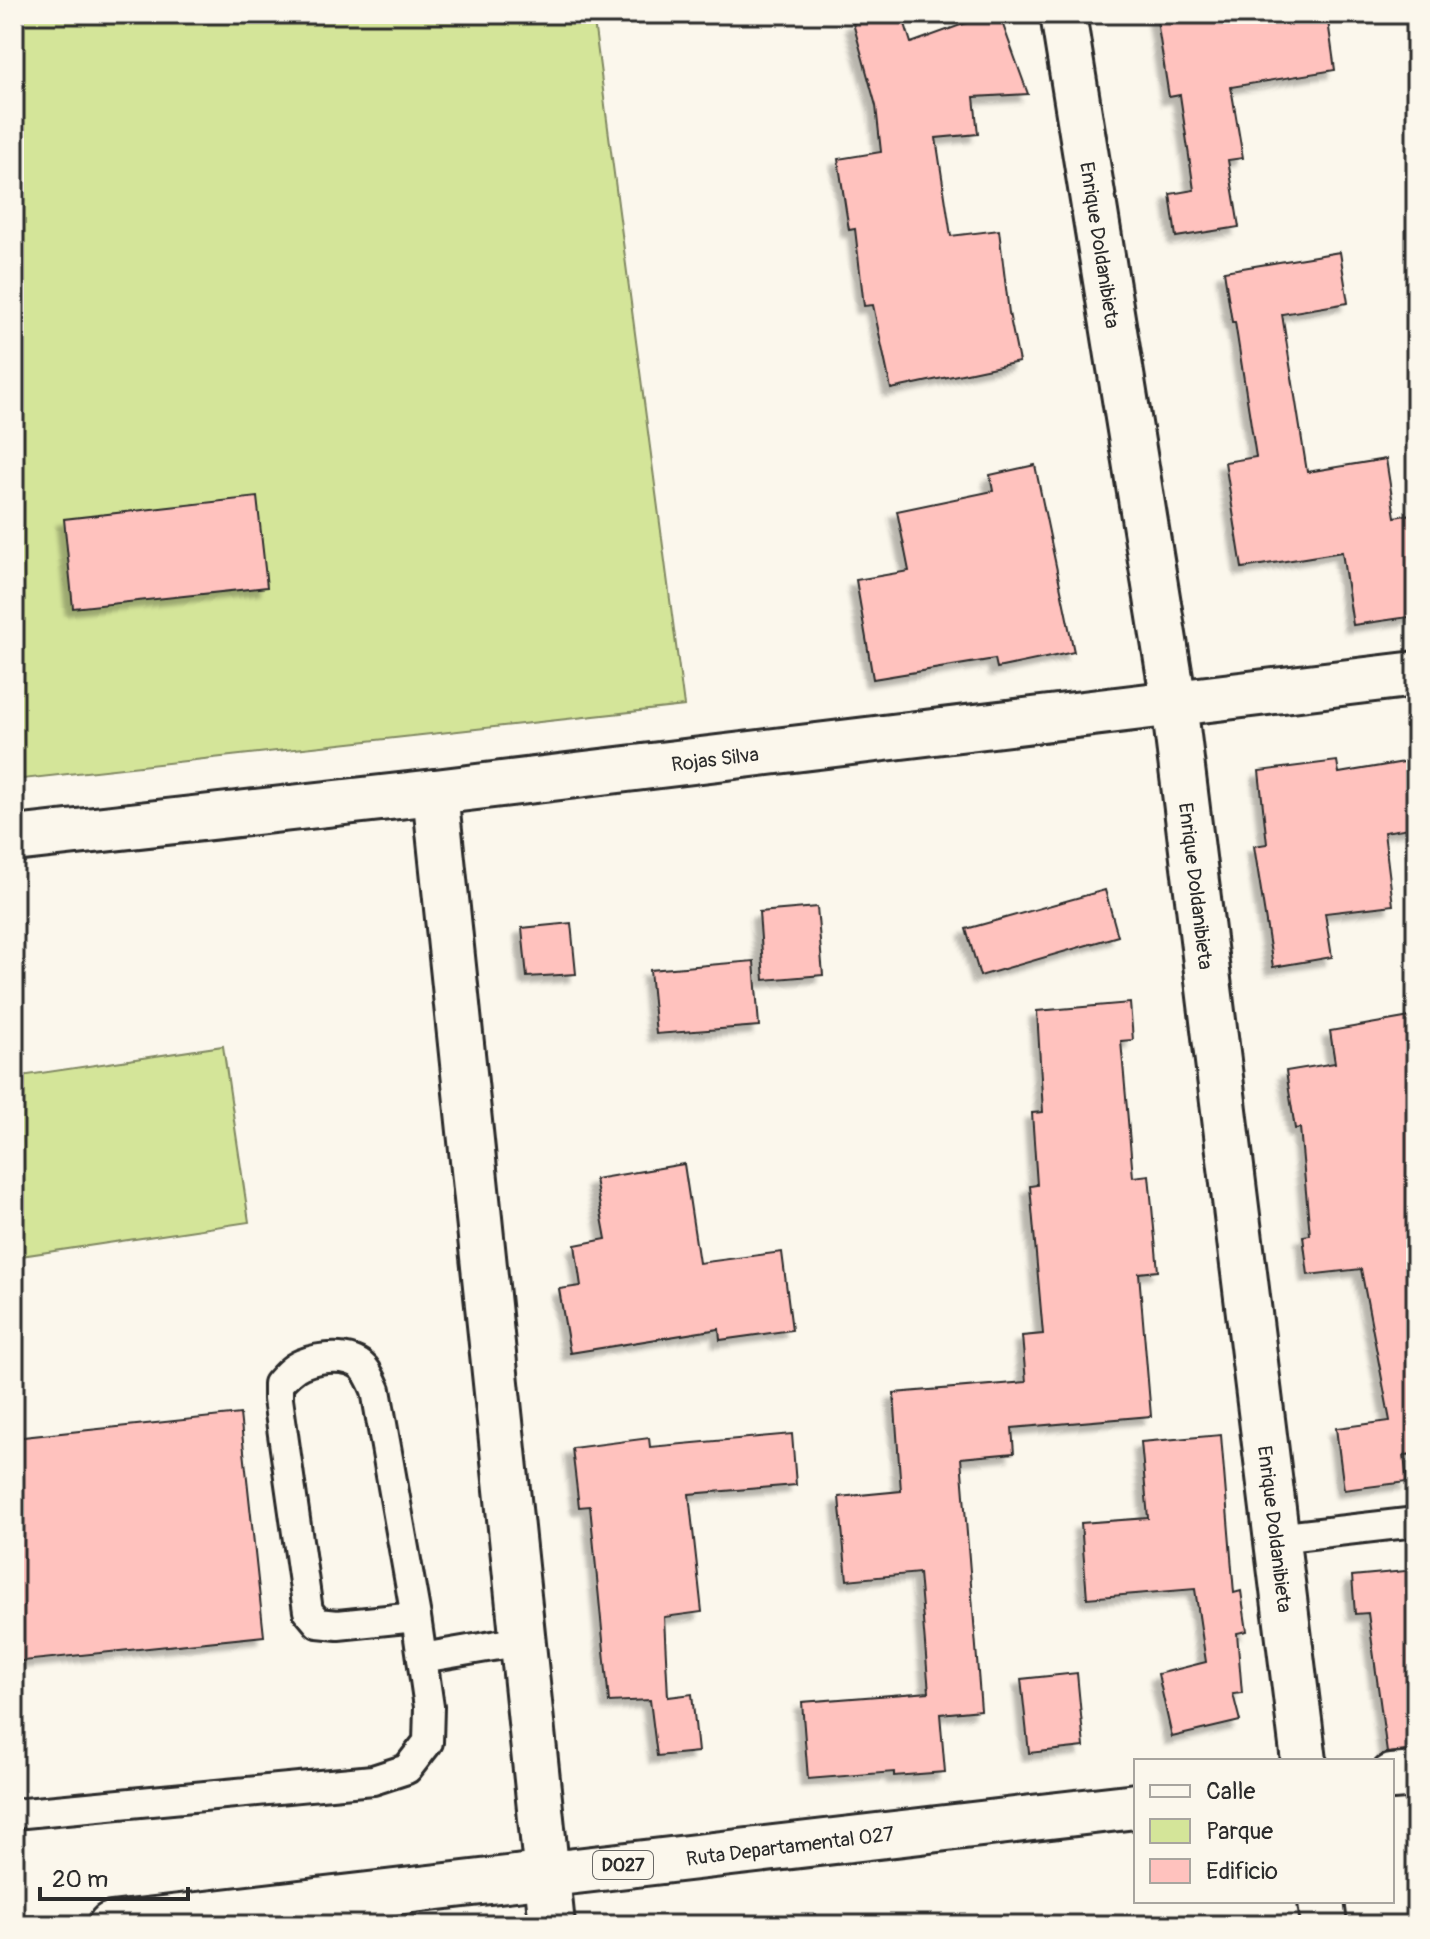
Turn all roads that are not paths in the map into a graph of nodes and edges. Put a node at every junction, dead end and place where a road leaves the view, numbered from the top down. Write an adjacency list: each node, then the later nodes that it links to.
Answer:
1 (1063, 14): 3 (street, Enrique Doldanibieta)
2 (1416, 674): 3 (street, Rojas Silva)
3 (1174, 703): 4 (street, Rojas Silva); 7 (street, Enrique Doldanibieta)
4 (435, 792): 5 (street, Rojas Silva); 9 (street)
5 (14, 839)
6 (1416, 1522): 7 (lane)
7 (1276, 1538): 11 (street, Enrique Doldanibieta)
8 (416, 1617): 8 (lane); 10 (lane)
9 (522, 1641): 10 (lane); 16 (street)
10 (422, 1658): 15 (lane)
11 (1304, 1759)
12 (1416, 1775): 13 (street)
13 (1394, 1777)
14 (1134, 1806): 16 (street, Ruta Departamental 027 / D027)
15 (14, 1814)
16 (546, 1874): 18 (street, Ruta Departamental 027 / D027); 19 (street)
17 (1321, 1903): 20 (street)
18 (111, 1925)
19 (552, 1925)
20 (1324, 1925)

